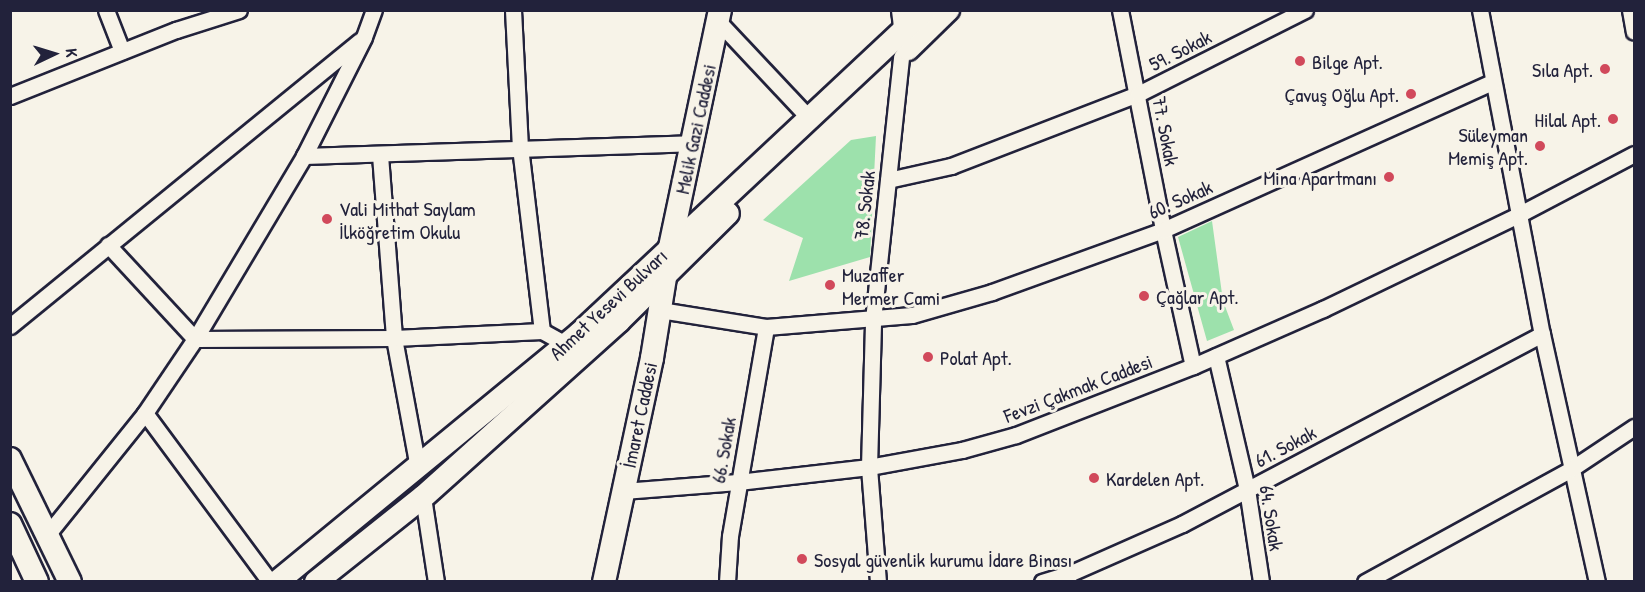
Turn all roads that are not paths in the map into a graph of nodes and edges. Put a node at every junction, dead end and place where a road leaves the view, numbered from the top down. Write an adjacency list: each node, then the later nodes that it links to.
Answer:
1 (106, 10): 16 (street)
2 (239, 10): 16 (street)
3 (374, 10): 15 (street)
4 (513, 10): 23 (street)
5 (899, 10): 14 (street)
6 (925, 10): 14 (main road, Ahmet Yesevi Bulvarı)
7 (948, 10): 17 (main road, Ahmet Yesevi Bulvarı)
8 (1120, 10): 19 (street, 77. Sokak)
9 (1305, 10): 19 (street, 59. Sokak)
10 (1480, 10): 18 (street)
11 (1630, 10): 13 (street)
12 (718, 16): 21 (street); 22 (main road, Melik Gazi Caddesi)
13 (1635, 32)
14 (903, 33): 21 (main road, Ahmet Yesevi Bulvarı)
15 (364, 37): 26 (street); 30 (street)
16 (122, 51): 20 (street)
17 (901, 56): 27 (street, 78. Sokak); 32 (main road, Ahmet Yesevi Bulvarı)
18 (1492, 82): 28 (street); 29 (street, 60. Sokak)
19 (1138, 94): 27 (street, 59. Sokak); 29 (street, 77. Sokak)
20 (10, 96)
21 (809, 118): 31 (main road, Ahmet Yesevi Bulvarı)
22 (691, 143): 23 (street); 31 (main road, Melik Gazi Caddesi)
23 (520, 147): 25 (street); 37 (street)
24 (1635, 154): 28 (street, Fevzi Çakmak Caddesi)
25 (380, 155): 26 (street); 39 (street)
26 (304, 156): 40 (street)
27 (888, 180): 34 (street, 78. Sokak)
28 (1518, 215): 38 (street); 42 (street, Fevzi Çakmak Caddesi)
29 (1163, 230): 34 (street, 60. Sokak); 43 (street, 77. Sokak)
30 (108, 245): 35 (street); 40 (street)
31 (670, 247): 32 (main road, İmaret Caddesi); 41 (main road, Ahmet Yesevi Bulvarı)
32 (666, 276): 33 (main road, İmaret Caddesi); 53 (main road, Ahmet Yesevi Bulvarı)
33 (660, 310): 36 (street, 60. Sokak); 52 (main road, İmaret Caddesi)
34 (873, 320): 36 (street, 60. Sokak); 48 (street, 78. Sokak)
35 (10, 326)
36 (765, 327): 50 (street, 66. Sokak)
37 (542, 331): 39 (street); 41 (street)
38 (1542, 334): 49 (street); 51 (street, 61. Sokak)
39 (394, 338): 40 (street); 47 (street)
40 (195, 339): 44 (street)
41 (567, 345): 47 (main road, Ahmet Yesevi Bulvarı)
42 (1216, 356): 43 (street, Fevzi Çakmak Caddesi); 51 (street, 64. Sokak)
43 (1193, 366): 48 (street, Fevzi Çakmak Caddesi)
44 (145, 413): 55 (street); 58 (street)
45 (1635, 427): 49 (street)
46 (10, 459): 55 (main road)
47 (418, 467): 59 (main road, Ahmet Yesevi Bulvarı)
48 (869, 467): 50 (street, Fevzi Çakmak Caddesi); 64 (street, 78. Sokak)
49 (1571, 469): 67 (street); 68 (street)
50 (738, 482): 52 (street, Fevzi Çakmak Caddesi); 63 (street, 66. Sokak)
51 (1247, 489): 65 (street, 61. Sokak); 66 (street, 64. Sokak)
52 (622, 491): 62 (main road, İmaret Caddesi)
53 (423, 497): 60 (main road, Ahmet Yesevi Bulvarı); 61 (street)
54 (10, 524): 56 (main road)
55 (47, 535): 57 (main road)
56 (30, 577)
57 (70, 582)
58 (270, 582)
59 (277, 582)
60 (316, 582)
61 (436, 582)
62 (604, 582)
63 (727, 582)
64 (878, 582)
65 (1042, 582)
66 (1261, 582)
67 (1365, 582)
68 (1597, 582)

